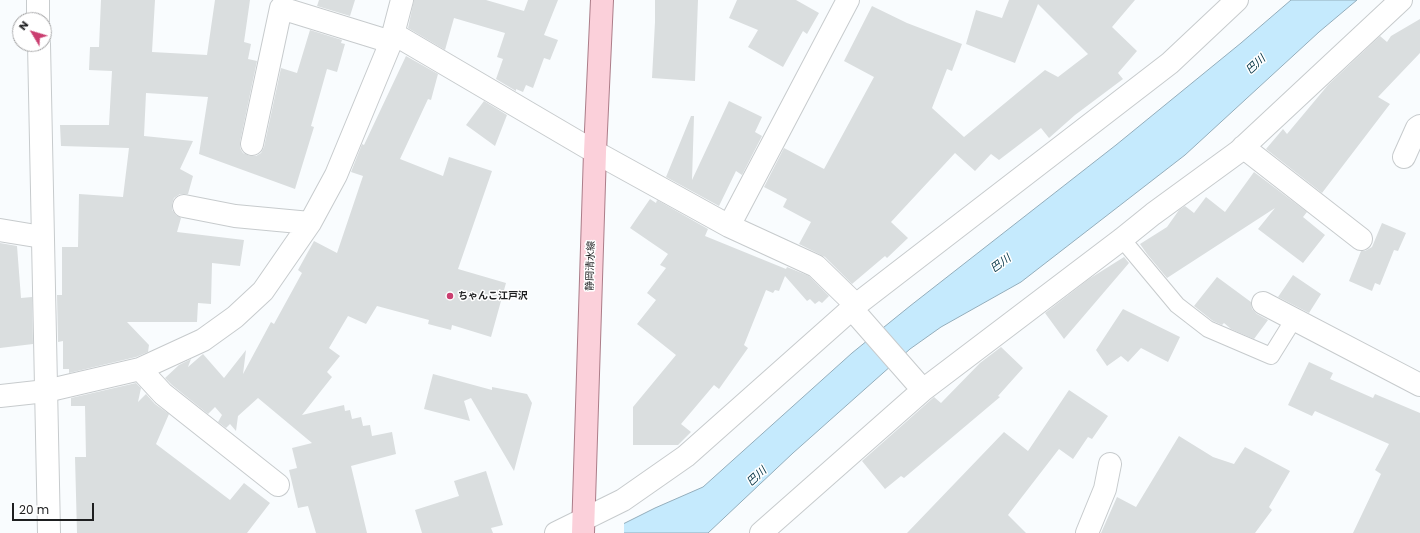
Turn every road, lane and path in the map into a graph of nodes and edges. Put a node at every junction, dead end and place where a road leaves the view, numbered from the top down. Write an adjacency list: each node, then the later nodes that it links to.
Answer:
1 (38, 0): 7 (street)
2 (402, 0): 8 (street)
3 (602, 0): 13 (main road, 静岡清水線)
4 (848, 0): 17 (street)
5 (1237, 0): 23 (street)
6 (1401, 0): 12 (street)
7 (38, 12)
8 (393, 38): 11 (street); 13 (street); 16 (street)
9 (39, 52): 19 (street)
10 (1420, 126): 14 (street)
11 (252, 144)
12 (1243, 148): 20 (street); 21 (street)
13 (595, 152): 17 (street); 32 (main road, 静岡清水線)
14 (1404, 157)
15 (184, 206): 16 (street)
16 (310, 223): 25 (street)
17 (729, 226): 23 (street)
18 (0, 230): 19 (street)
19 (42, 237): 28 (street)
20 (1122, 239): 24 (lane); 27 (street)
21 (1361, 239)
22 (1263, 303): 24 (street)
23 (856, 311): 27 (street); 32 (street)
24 (1294, 319): 26 (street)
25 (140, 369): 28 (street); 31 (street)
26 (1420, 385)
27 (919, 386): 35 (street)
28 (46, 391): 29 (street); 33 (street)
29 (0, 396)
30 (1110, 464): 36 (street)
31 (278, 485)
32 (583, 527): 34 (street)
33 (49, 533)
34 (556, 533)
35 (761, 533)
36 (1087, 533)

